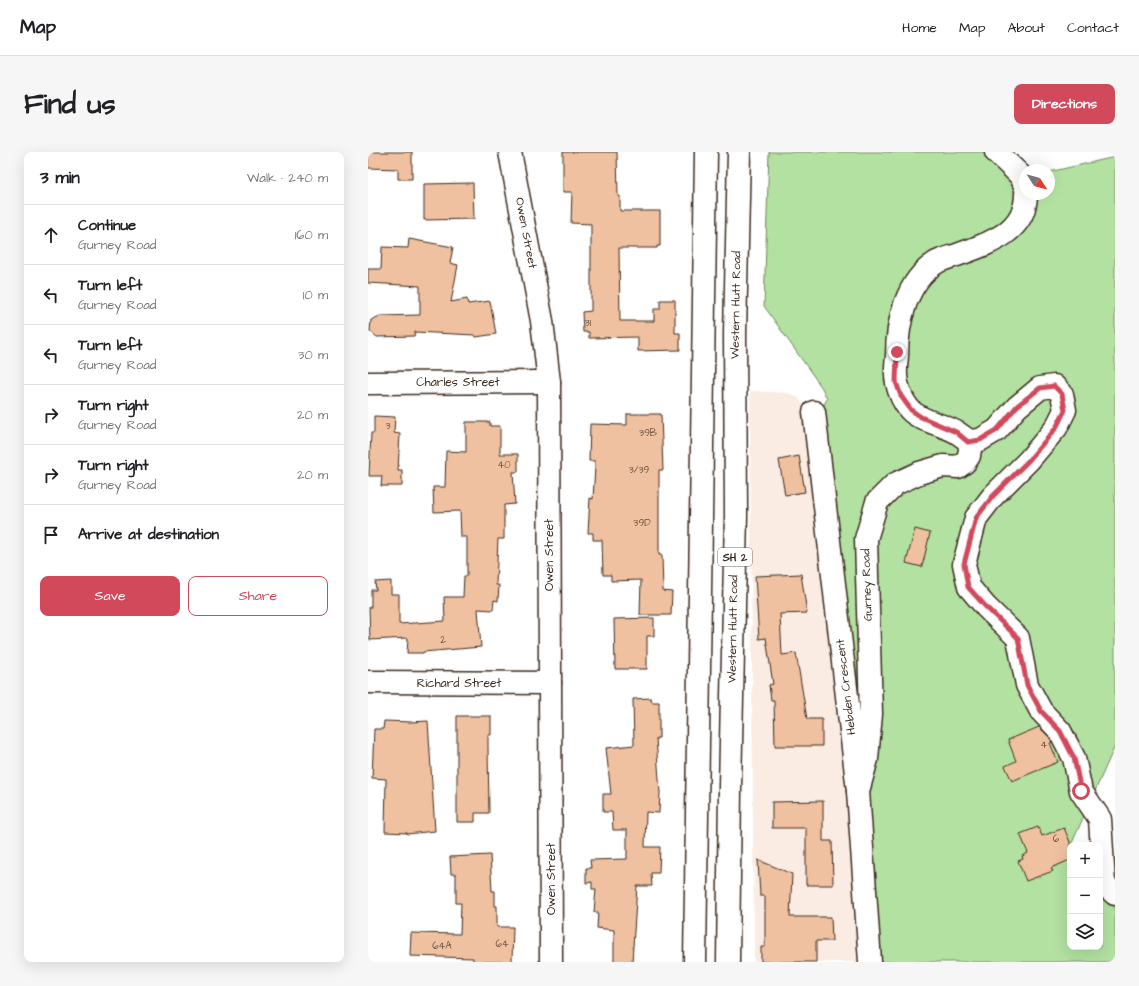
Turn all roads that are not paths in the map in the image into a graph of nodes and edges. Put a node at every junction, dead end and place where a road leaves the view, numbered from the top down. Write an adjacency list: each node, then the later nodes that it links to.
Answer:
1 (510, 152): 7 (main road, Owen Street)
2 (706, 152): 16 (main road, SH 2)
3 (739, 152): 17 (main road, Western Hutt Road / SH 2)
4 (996, 152): 5 (main road)
5 (1019, 174)
6 (1026, 200): 10 (main road)
7 (548, 382): 8 (main road, Charles Street); 12 (main road, Owen Street)
8 (368, 383)
9 (814, 412): 13 (main road, Hebden Crescent)
10 (968, 442): 13 (main road, Gurney Road); 14 (main road)
11 (368, 682): 12 (main road, Richard Street)
12 (550, 683): 15 (main road, Owen Street)
13 (858, 791): 18 (main road, Hebden Crescent)
14 (1115, 894)
15 (551, 962)
16 (695, 962)
17 (728, 962)
18 (870, 962)

